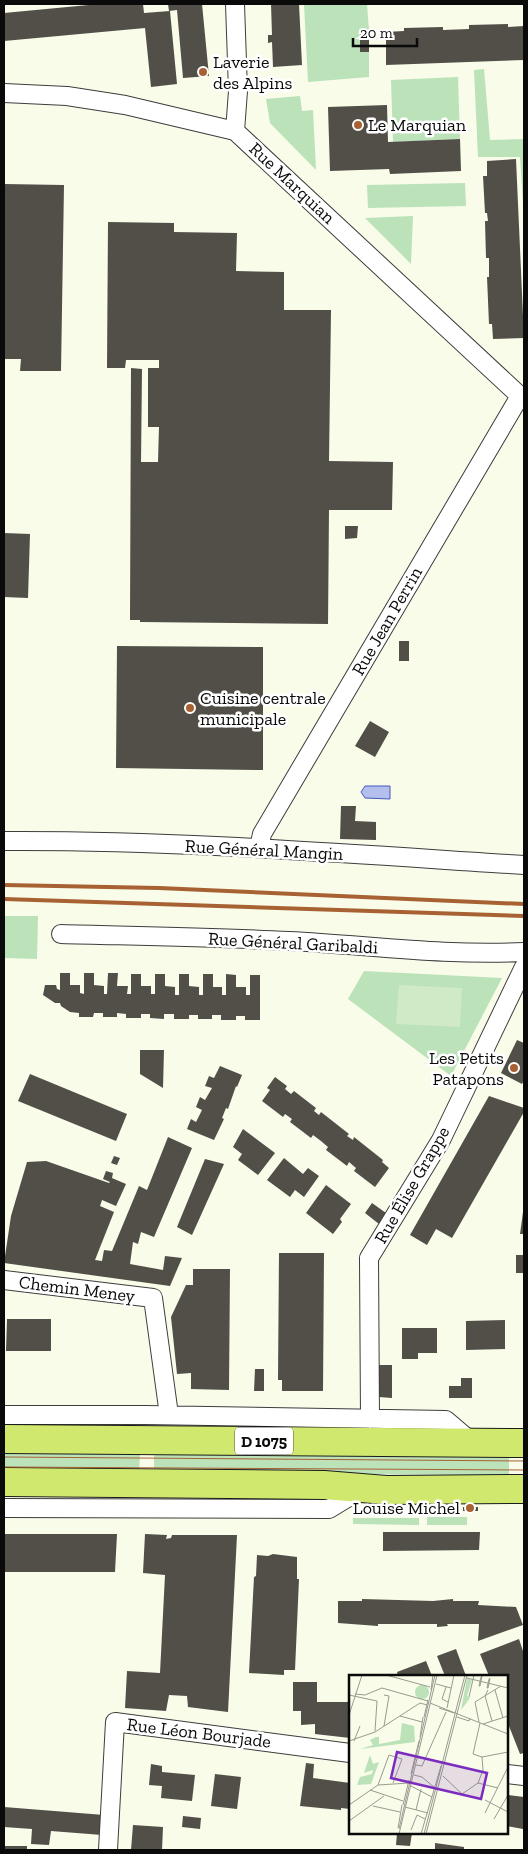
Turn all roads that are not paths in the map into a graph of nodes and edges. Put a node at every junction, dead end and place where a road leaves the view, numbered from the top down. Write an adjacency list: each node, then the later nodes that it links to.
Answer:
1 (235, 4): 3 (street)
2 (4, 93): 3 (street, Rue Marquian)
3 (235, 131): 4 (street, Rue Marquian)
4 (520, 396): 6 (street, Rue Jean Perrin)
5 (4, 841): 6 (street, Rue Général Mangin)
6 (259, 848): 7 (street, Rue Général Mangin)
7 (524, 865)
8 (61, 934): 9 (street, Rue Général Garibaldi)
9 (524, 952)
10 (524, 967): 14 (street, Rue Élise Grappe)
11 (4, 1280): 13 (street, Chemin Meney)
12 (4, 1415): 13 (street)
13 (169, 1415): 14 (street)
14 (370, 1419): 17 (street)
15 (4, 1439): 17 (main road, D 1075)
16 (524, 1443): 17 (main road, D 1075)
17 (473, 1444)
18 (4, 1482): 19 (main road)
19 (362, 1489): 20 (main road); 21 (street)
20 (524, 1489)
21 (4, 1508)
22 (349, 1753): 25 (street, Rue Léon Bourjade)
23 (508, 1774): 24 (street)
24 (524, 1776)
25 (108, 1850)

